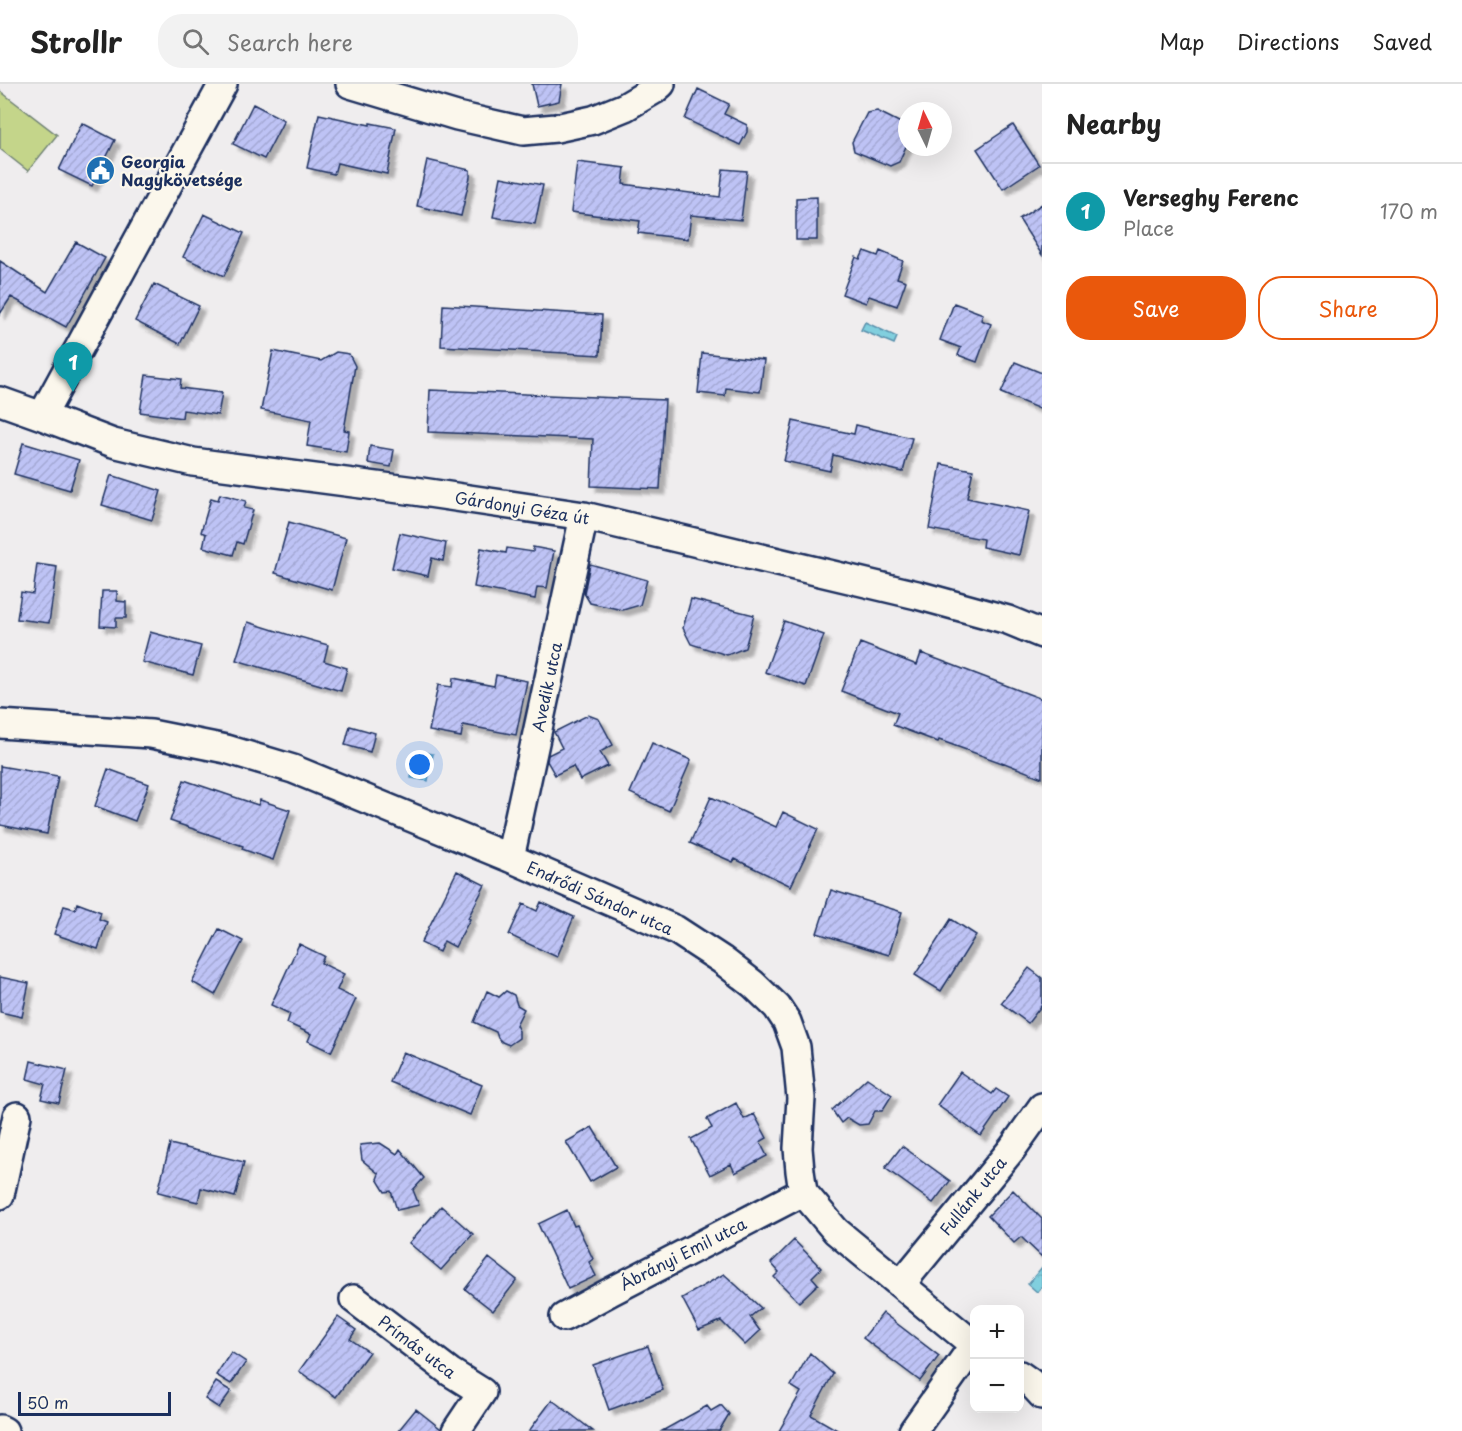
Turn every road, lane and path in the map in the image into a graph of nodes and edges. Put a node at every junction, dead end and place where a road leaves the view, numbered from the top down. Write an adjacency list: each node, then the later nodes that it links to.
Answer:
1 (224, 84): 5 (street)
2 (350, 84): 3 (street)
3 (661, 84)
4 (0, 401): 5 (street, Gárdonyi Géza út)
5 (42, 416): 6 (street, Gárdonyi Géza út)
6 (584, 516): 7 (street, Gárdonyi Géza út); 9 (street, Avedik utca)
7 (1042, 634)
8 (0, 724): 9 (street, Endrődi Sándor utca)
9 (510, 858): 12 (street, Endrődi Sándor utca)
10 (1042, 1107): 14 (street, Fullánk utca)
11 (17, 1116): 13 (street)
12 (803, 1192): 14 (street); 16 (street, Ábrányi Emil utca)
13 (0, 1195)
14 (901, 1284): 17 (street)
15 (354, 1299): 21 (street, Prímás utca)
16 (564, 1317)
17 (970, 1341)
18 (970, 1352): 22 (street)
19 (1024, 1378): 20 (street)
20 (1042, 1395)
21 (456, 1431)
22 (913, 1431)

